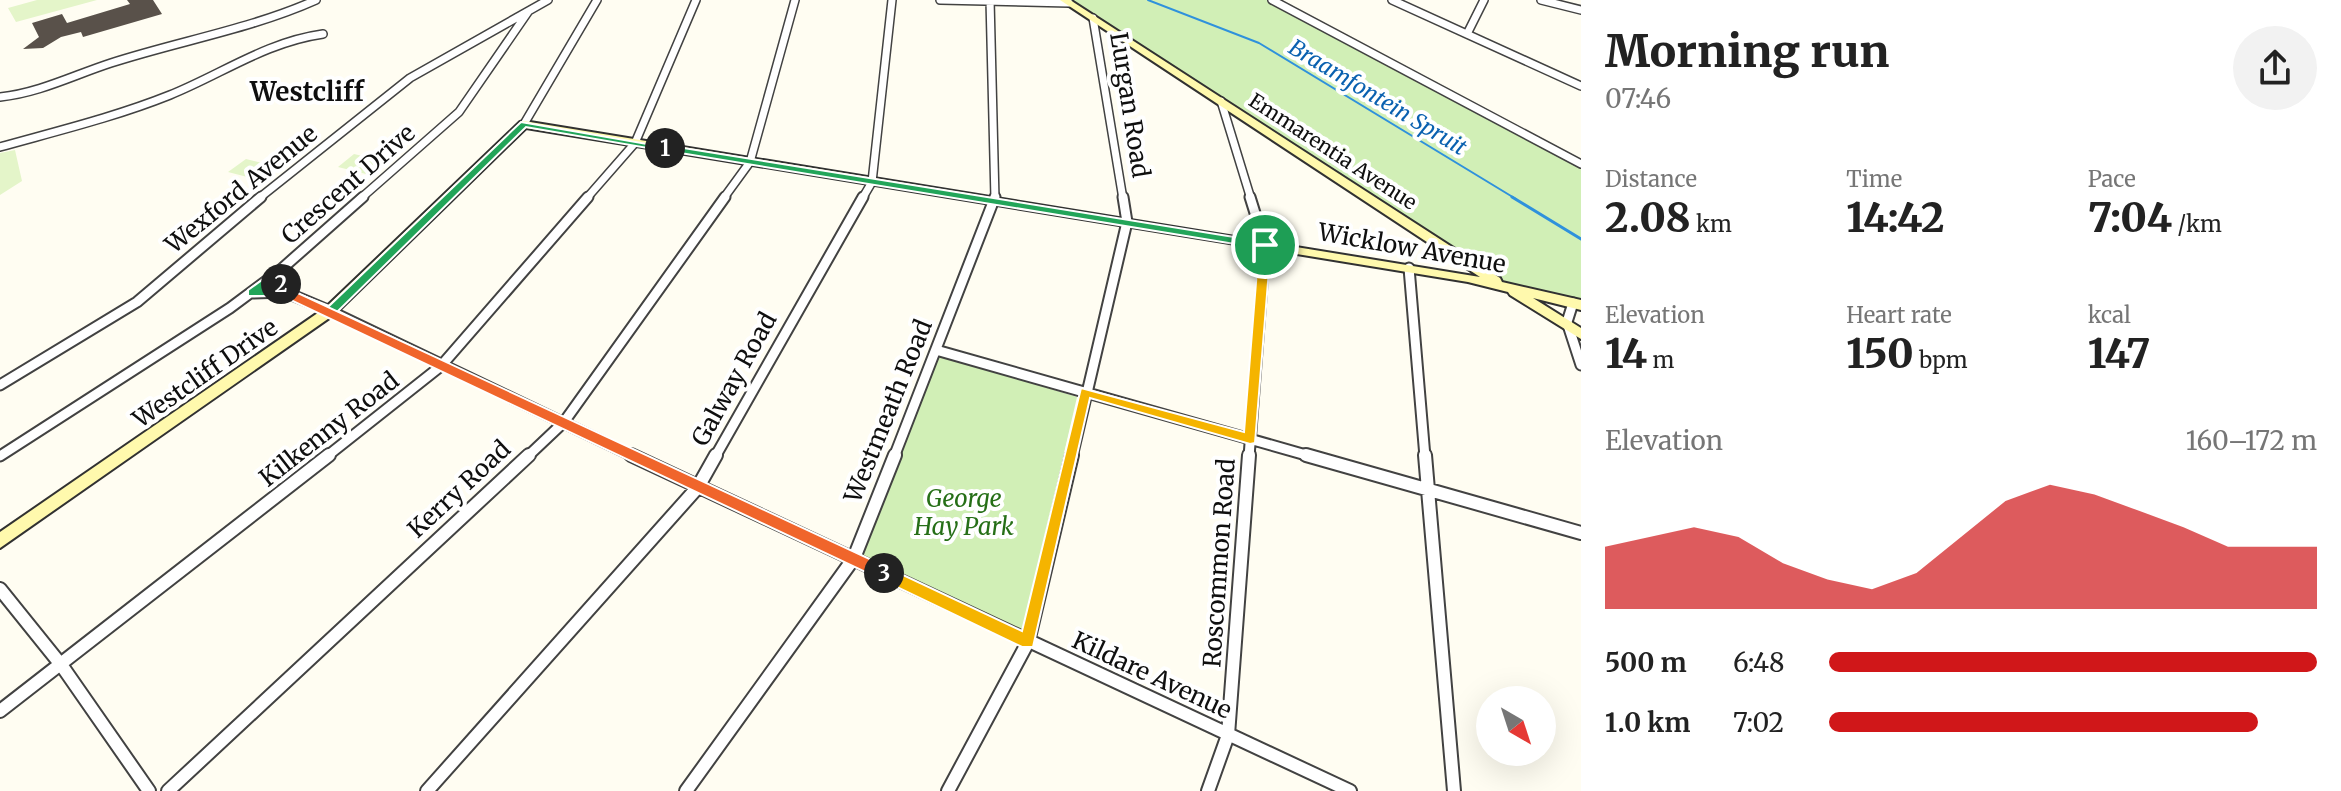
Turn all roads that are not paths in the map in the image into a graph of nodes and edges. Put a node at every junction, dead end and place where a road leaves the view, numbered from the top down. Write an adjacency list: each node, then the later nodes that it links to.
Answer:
1 (316, 0): 22 (street)
2 (548, 0): 15 (street, Wexford Avenue)
3 (597, 0): 24 (street, Westcliff Drive)
4 (696, 0): 25 (street, Kilkenny Road)
5 (795, 0): 27 (street, Kerry Road)
6 (892, 0): 29 (street, Galway Road)
7 (940, 0): 12 (street)
8 (1272, 0): 28 (street)
9 (1392, 0): 20 (street)
10 (1484, 0): 20 (street)
11 (1541, 0): 14 (street)
12 (990, 1): 13 (street); 30 (street, Westmeath Road)
13 (1066, 2): 16 (street, Emmarentia Avenue)
14 (1581, 10)
15 (528, 12): 17 (street, Wexford Avenue); 18 (street, Crescent Drive)
16 (1093, 18): 23 (street, Emmarentia Avenue); 31 (street, Lurgan Road)
17 (496, 29): 18 (street); 45 (street, Wexford Avenue)
18 (516, 32): 34 (street, Crescent Drive)
19 (323, 34): 26 (street)
20 (1467, 34): 21 (street)
21 (1580, 83)
22 (0, 97)
23 (1221, 101): 32 (street, Roscommon Road); 35 (street, Emmarentia Avenue)
24 (524, 124): 25 (street, Wicklow Avenue); 39 (street, Westcliff Drive)
25 (635, 143): 27 (street, Wicklow Avenue); 44 (street, Kilkenny Road)
26 (0, 147)
27 (750, 162): 29 (street, Wicklow Avenue); 47 (street, Kerry Road)
28 (1581, 164)
29 (872, 182): 30 (street, Wicklow Avenue); 50 (street, Galway Road)
30 (995, 202): 31 (street, Wicklow Avenue); 42 (street, Westmeath Road)
31 (1127, 222): 32 (street, Wicklow Avenue); 46 (street, Lurgan Road)
32 (1265, 245): 33 (street, Wicklow Avenue); 48 (street, Roscommon Road)
33 (1409, 268): 35 (street, Wicklow Avenue); 51 (street)
34 (277, 273): 36 (street); 37 (street, Crescent Drive)
35 (1503, 285): 38 (street, Wicklow Avenue); 40 (street, Emmarentia Avenue)
36 (285, 292): 37 (street, Kildare Avenue); 39 (street, Kildare Avenue)
37 (252, 293): 49 (street, Crescent Drive)
38 (1577, 304): 40 (street)
39 (330, 311): 44 (street, Kildare Avenue); 53 (street, Westcliff Drive)
40 (1569, 326): 41 (street, Emmarentia Avenue); 43 (street)
41 (1581, 334)
42 (936, 350): 46 (street); 54 (street, Westmeath Road)
43 (1581, 365)
44 (441, 366): 47 (street, Kildare Avenue); 57 (street, Kilkenny Road)
45 (0, 385)
46 (1085, 392): 48 (street); 56 (street, Lurgan Road)
47 (564, 422): 50 (street, Kildare Avenue); 61 (street, Kerry Road)
48 (1250, 439): 51 (street); 59 (street, Roscommon Road)
49 (0, 456)
50 (698, 487): 54 (street, Kildare Avenue); 62 (street, Galway Road)
51 (1429, 488): 52 (street); 67 (street)
52 (1581, 533)
53 (0, 541)
54 (854, 558): 56 (street, Kildare Avenue); 63 (street, Westmeath Road)
55 (0, 589): 57 (street)
56 (1028, 642): 59 (street, Kildare Avenue); 64 (street, Lurgan Road)
57 (62, 666): 58 (street, Kilkenny Road); 60 (street)
58 (0, 711)
59 (1228, 735): 65 (street, Roscommon Road); 66 (street, Kildare Avenue)
60 (149, 791)
61 (168, 791)
62 (427, 791)
63 (686, 791)
64 (948, 791)
65 (1208, 791)
66 (1350, 791)
67 (1454, 791)

